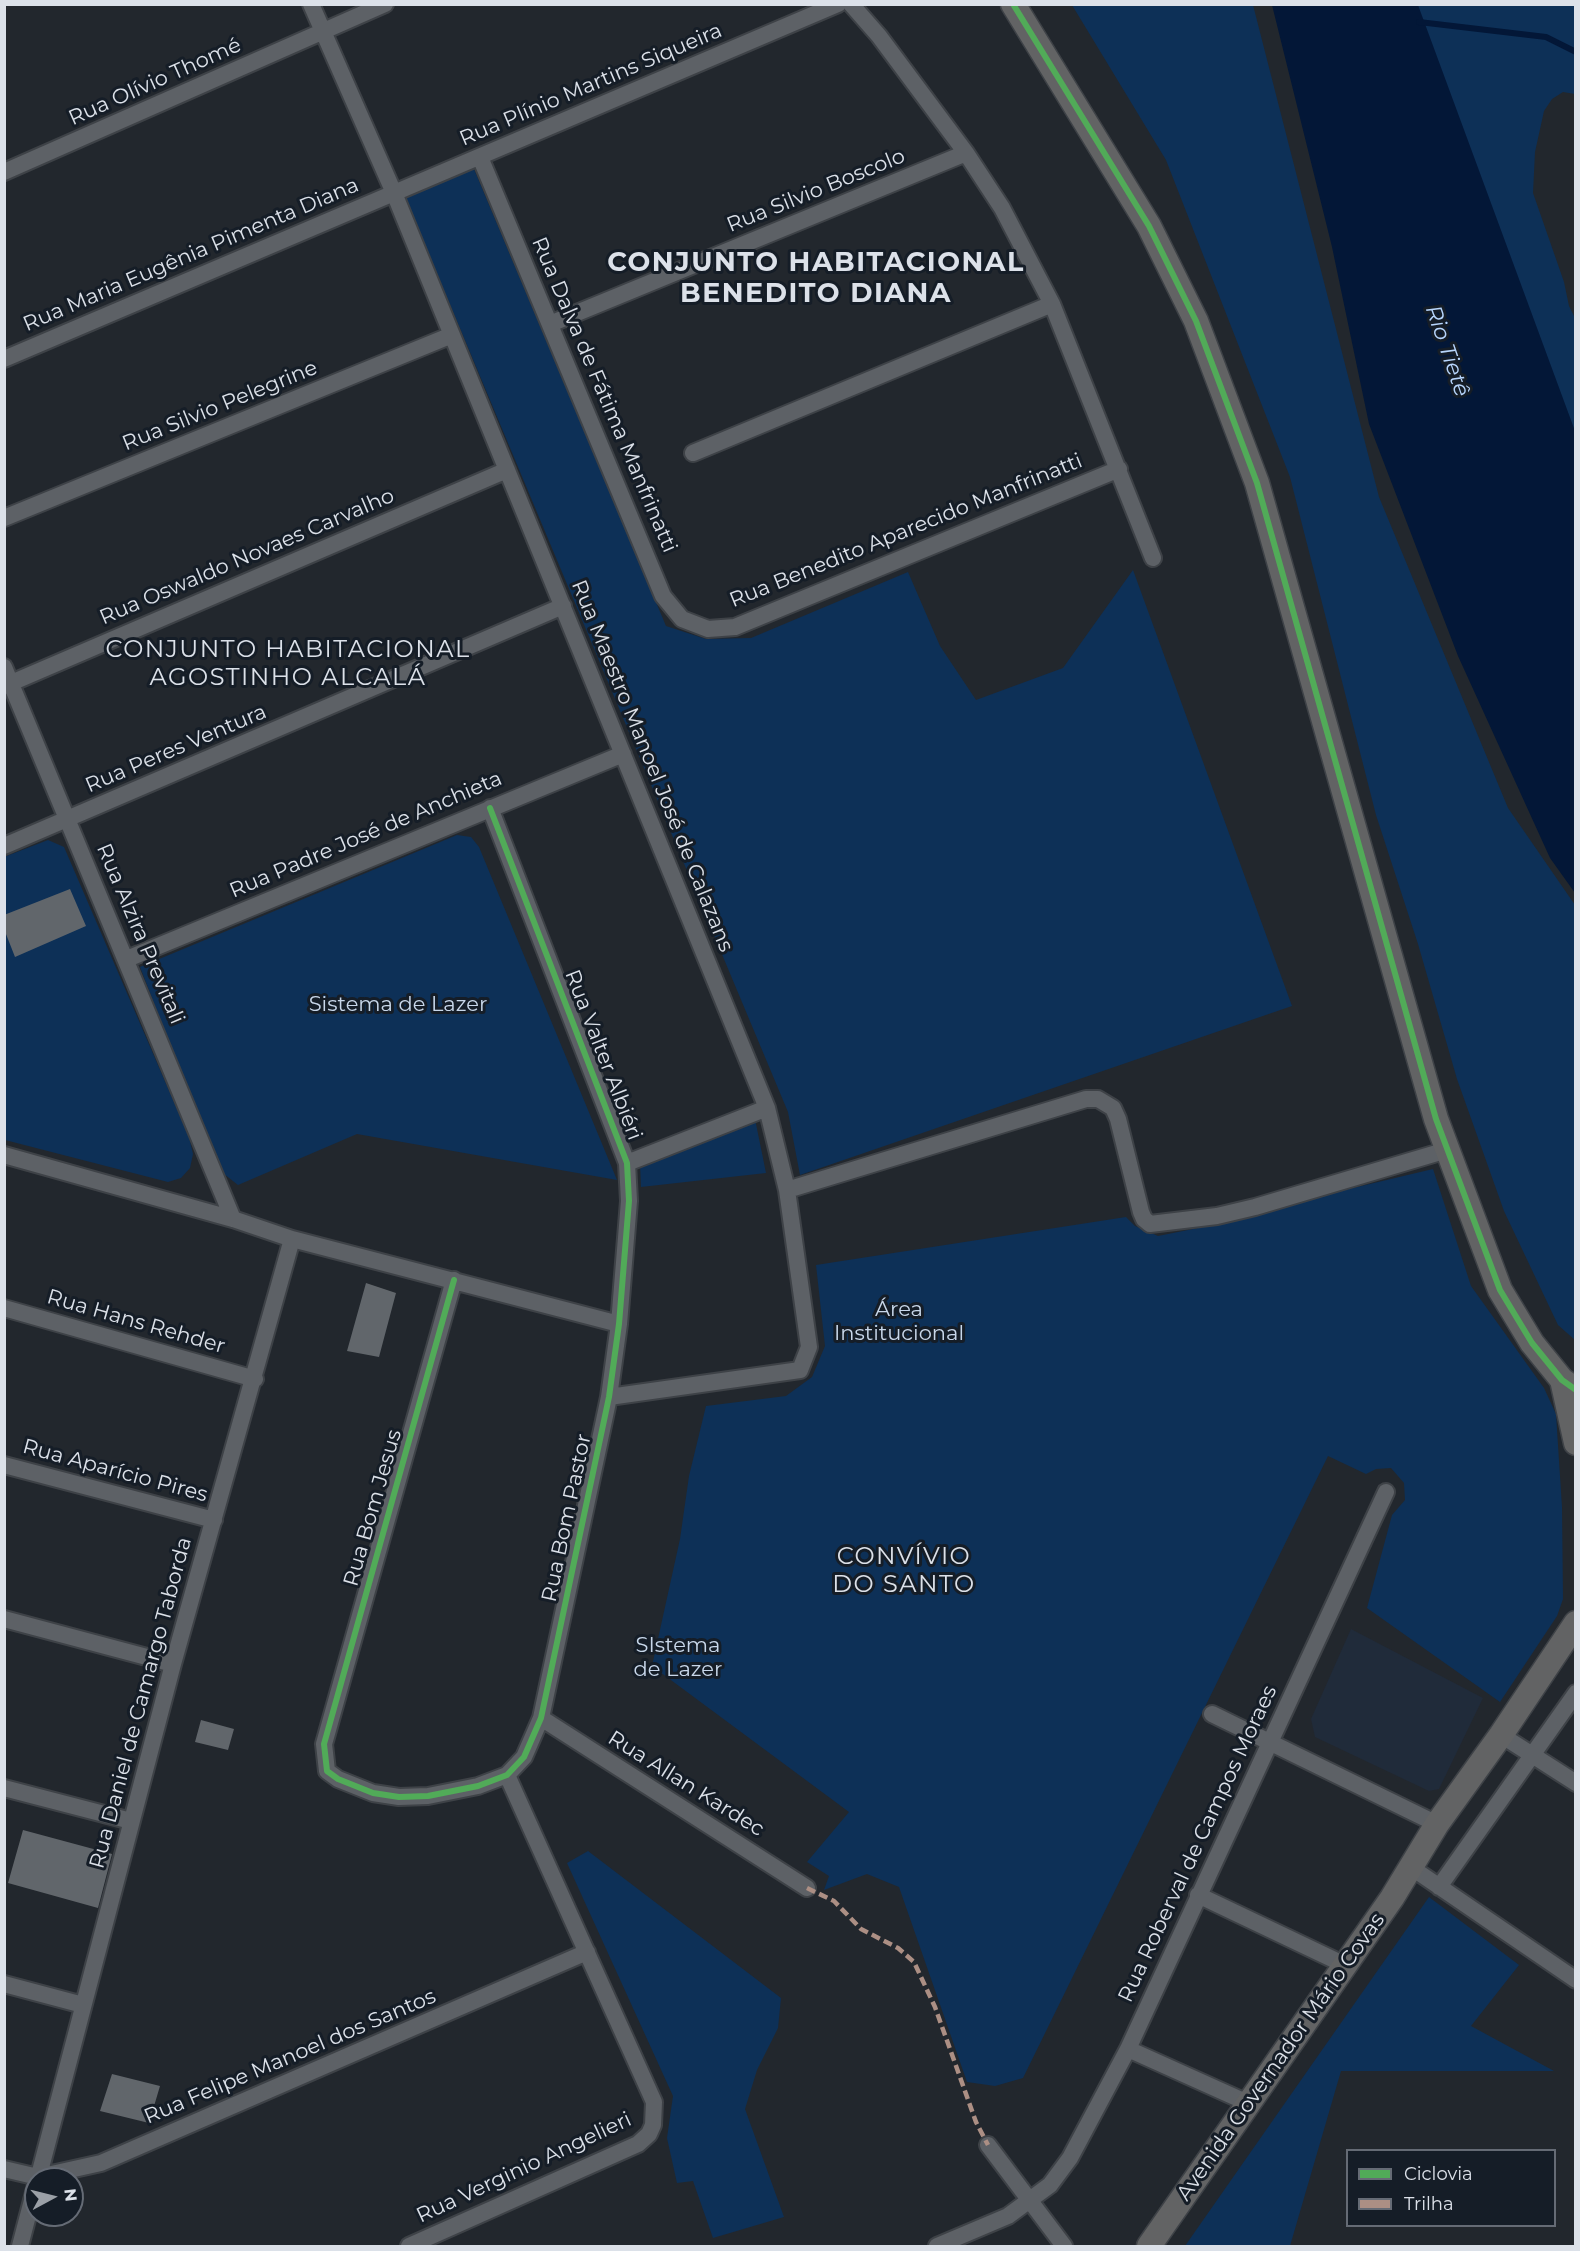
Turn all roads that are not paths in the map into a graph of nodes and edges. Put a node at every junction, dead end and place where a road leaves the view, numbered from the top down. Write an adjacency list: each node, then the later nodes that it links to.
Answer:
1 (311, 4): 6 (street, Rua Maestro Manoel José de Calazans)
2 (385, 4): 6 (street, Rua Olívio Thomé)
3 (838, 4): 8 (street, Rua Plínio Martins Siqueira)
4 (851, 4): 7 (street)
5 (1013, 4): 30 (street)
6 (323, 33): 9 (street, Rua Olívio Thomé); 10 (street, Rua Maestro Manoel José de Calazans)
7 (966, 153): 11 (street); 12 (street, Rua Silvio Boscolo)
8 (480, 157): 10 (street, Rua Plínio Martins Siqueira); 12 (street, Rua Dalva de Fátima Manfrinatti)
9 (4, 172)
10 (394, 194): 13 (street, Rua Maestro Manoel José de Calazans); 14 (street, Rua Maria Eugênia Pimenta Diana)
11 (1052, 304): 15 (street); 16 (street)
12 (550, 324): 21 (street, Rua Dalva de Fátima Manfrinatti)
13 (452, 335): 17 (street, Rua Maestro Manoel José de Calazans); 18 (street, Rua Silvio Pelegrine)
14 (4, 359)
15 (693, 453)
16 (1119, 469): 19 (street); 21 (street, Rua Benedito Aparecido Manfrinatti)
17 (507, 470): 20 (street, Rua Maestro Manoel José de Calazans); 23 (street, Rua Oswaldo Novaes Carvalho)
18 (4, 518)
19 (1153, 558)
20 (563, 606): 24 (street, Rua Maestro Manoel José de Calazans); 26 (street, Rua Peres Ventura)
21 (708, 629)
22 (4, 667): 23 (street, Rua Alzira Previtali)
23 (8, 685): 26 (street, Rua Alzira Previtali)
24 (623, 754): 25 (street, Rua Padre José de Anchieta); 29 (street, Rua Maestro Manoel José de Calazans)
25 (490, 808): 28 (street, Rua Padre José de Anchieta); 32 (street, Rua Valter Albiéri)
26 (68, 820): 27 (street, Rua Peres Ventura); 28 (street, Rua Alzira Previtali)
27 (4, 846)
28 (127, 959): 34 (street, Rua Alzira Previtali)
29 (767, 1108): 32 (street); 33 (street, Rua Maestro Manoel José de Calazans)
30 (1448, 1150): 33 (street); 40 (street)
31 (4, 1155): 34 (street)
32 (627, 1163): 38 (street, Rua Valter Albiéri)
33 (787, 1190): 41 (street, Rua Maestro Manoel José de Calazans)
34 (233, 1219): 35 (street)
35 (292, 1239): 36 (street); 39 (street, Rua Daniel de Camargo Taborda)
36 (454, 1280): 38 (street); 55 (street, Rua Bom Jesus)
37 (4, 1308): 39 (street, Rua Hans Rehder)
38 (620, 1324): 41 (street, Rua Bom Pastor)
39 (255, 1379): 45 (street, Rua Daniel de Camargo Taborda)
40 (1569, 1385): 42 (street)
41 (609, 1397): 51 (street, Rua Bom Pastor)
42 (1575, 1443)
43 (4, 1465): 45 (street, Rua Aparício Pires)
44 (1386, 1492): 53 (street, Rua Roberval de Campos Moraes)
45 (214, 1520): 48 (street, Rua Daniel de Camargo Taborda)
46 (4, 1619): 48 (street)
47 (1575, 1623): 52 (street, Avenida Governador Mário Covas)
48 (173, 1664): 58 (street, Rua Daniel de Camargo Taborda)
49 (1575, 1693): 54 (street)
50 (1212, 1714): 53 (street)
51 (542, 1718): 55 (street, Rua Bom Pastor); 62 (street, Rua Allan Kardec)
52 (1501, 1735): 54 (street); 59 (street, Avenida Governador Mário Covas)
53 (1269, 1743): 59 (street); 63 (street, Rua Roberval de Campos Moraes)
54 (1533, 1754): 56 (street); 61 (street)
55 (507, 1775): 64 (street)
56 (1575, 1784)
57 (4, 1788): 58 (street)
58 (131, 1821): 68 (street, Rua Daniel de Camargo Taborda)
59 (1437, 1824): 60 (street, Avenida Governador Mário Covas)
60 (1412, 1868): 61 (street); 65 (street, Avenida Governador Mário Covas)
61 (1439, 1887): 66 (street)
62 (807, 1888)
63 (1198, 1895): 65 (street); 69 (street, Rua Roberval de Campos Moraes)
64 (587, 1952): 73 (street, Rua Felipe Manoel dos Santos); 79 (street, Rua Verginio Angelieri)
65 (1345, 1965): 70 (street, Avenida Governador Mário Covas)
66 (1575, 1980)
67 (4, 1984): 68 (street)
68 (83, 2005): 72 (street, Rua Daniel de Camargo Taborda)
69 (1128, 2049): 70 (street); 76 (street, Rua Roberval de Campos Moraes)
70 (1248, 2103): 82 (street, Avenida Governador Mário Covas)
71 (988, 2145): 76 (street)
72 (40, 2167)
73 (84, 2168)
74 (4, 2169): 75 (street, Rua Felipe Manoel dos Santos)
75 (24, 2176)
76 (1029, 2200): 80 (street, Rua Roberval de Campos Moraes); 81 (street)
77 (25, 2227): 78 (street, Rua Daniel de Camargo Taborda)
78 (20, 2247)
79 (409, 2247)
80 (937, 2247)
81 (1064, 2247)
82 (1149, 2247)

